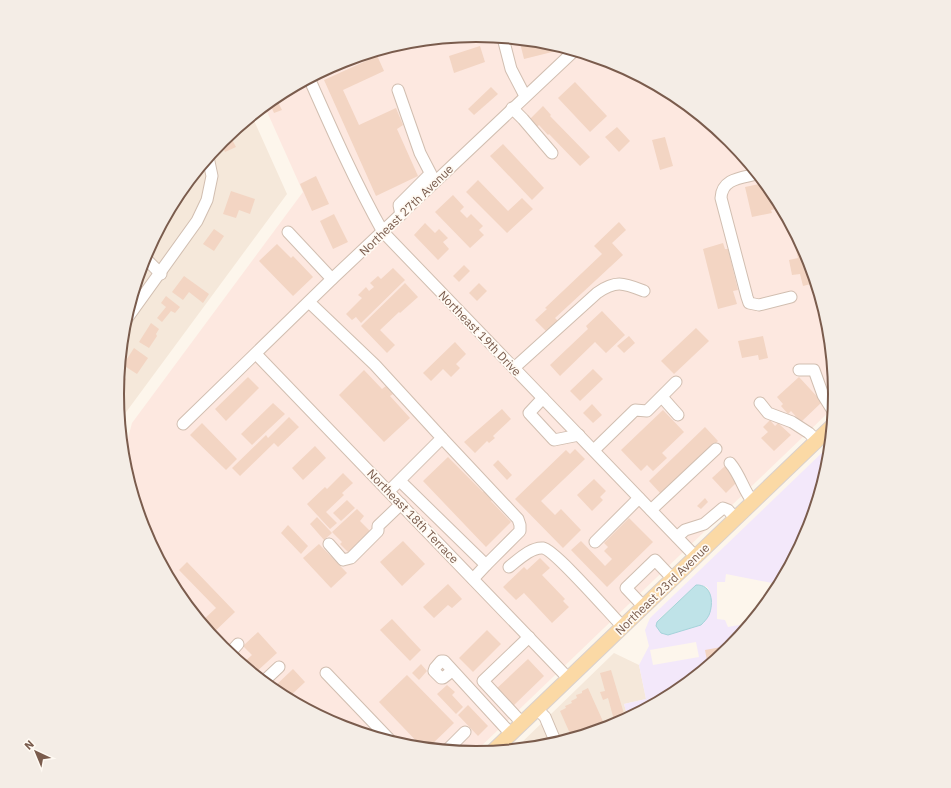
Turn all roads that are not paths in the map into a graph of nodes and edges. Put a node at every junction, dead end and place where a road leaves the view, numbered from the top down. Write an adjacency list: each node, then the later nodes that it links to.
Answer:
1 (505, 44): 5 (street)
2 (570, 55): 5 (street, Northeast 27th Avenue)
3 (311, 83): 12 (street, Northeast 19th Drive)
4 (398, 90): 10 (street)
5 (525, 96): 6 (street, Northeast 27th Avenue)
6 (512, 108): 7 (street); 10 (street, Northeast 27th Avenue)
7 (552, 153)
8 (209, 164): 14 (street)
9 (751, 176): 17 (street)
10 (432, 178): 12 (street, Northeast 27th Avenue)
11 (288, 232): 15 (street)
12 (383, 232): 15 (street, Northeast 27th Avenue); 21 (street, Northeast 19th Drive)
13 (149, 262): 14 (street)
14 (161, 274): 19 (street)
15 (332, 279): 18 (street, Northeast 27th Avenue)
16 (644, 291): 21 (street)
17 (791, 297)
18 (309, 302): 20 (street, Northeast 27th Avenue); 32 (street)
19 (133, 310)
20 (256, 354): 29 (street, Northeast 27th Avenue); 38 (street, Northeast 18th Terrace)
21 (514, 368): 25 (street, Northeast 19th Drive)
22 (799, 370): 26 (street)
23 (676, 382): 24 (street)
24 (662, 397): 28 (street); 35 (street)
25 (543, 398): 31 (street, Northeast 19th Drive); 31 (street)
26 (828, 402)
27 (760, 403): 33 (street)
28 (678, 415)
29 (183, 424)
30 (825, 433): 33 (main road, Northeast 23rd Avenue)
31 (579, 435): 35 (street, Northeast 19th Drive)
32 (442, 438): 37 (street); 48 (street)
33 (817, 441): 40 (main road, Northeast 23rd Avenue)
34 (716, 449): 42 (street)
35 (594, 450): 39 (street, Northeast 19th Drive)
36 (730, 463): 40 (street)
37 (400, 481): 38 (street); 48 (street)
38 (389, 491): 41 (street, Northeast 18th Terrace)
39 (640, 498): 42 (street, Northeast 19th Drive); 45 (street)
40 (753, 502): 43 (main road, Northeast 23rd Avenue)
41 (401, 504): 46 (street); 50 (street, Northeast 18th Terrace)
42 (651, 510): 44 (street, Northeast 19th Drive)
43 (736, 519): 44 (street); 47 (main road, Northeast 23rd Avenue)
44 (677, 537): 47 (street, Northeast 19th Drive)
45 (594, 542)
46 (329, 544)
47 (696, 557): 51 (main road, Northeast 23rd Avenue)
48 (486, 565): 50 (street)
49 (509, 567): 53 (street)
50 (472, 579): 54 (street, Northeast 18th Terrace)
51 (673, 579): 52 (main road, Northeast 23rd Avenue); 52 (street)
52 (644, 607): 53 (main road, Northeast 23rd Avenue)
53 (623, 627): 61 (main road, Northeast 23rd Avenue)
54 (528, 637): 61 (street, Northeast 18th Terrace); 63 (street)
55 (238, 644): 56 (street)
56 (233, 649)
57 (279, 667): 60 (street)
58 (452, 671): 66 (street)
59 (326, 672): 65 (street)
60 (267, 678)
61 (568, 679): 62 (main road, Northeast 23rd Avenue)
62 (537, 709): 63 (main road, Northeast 23rd Avenue); 67 (street)
63 (522, 723): 66 (main road, Northeast 23rd Avenue)
64 (465, 732): 68 (street)
65 (385, 734)
66 (511, 734): 69 (main road, Northeast 23rd Avenue)
67 (553, 737)
68 (452, 745)
69 (499, 745)

